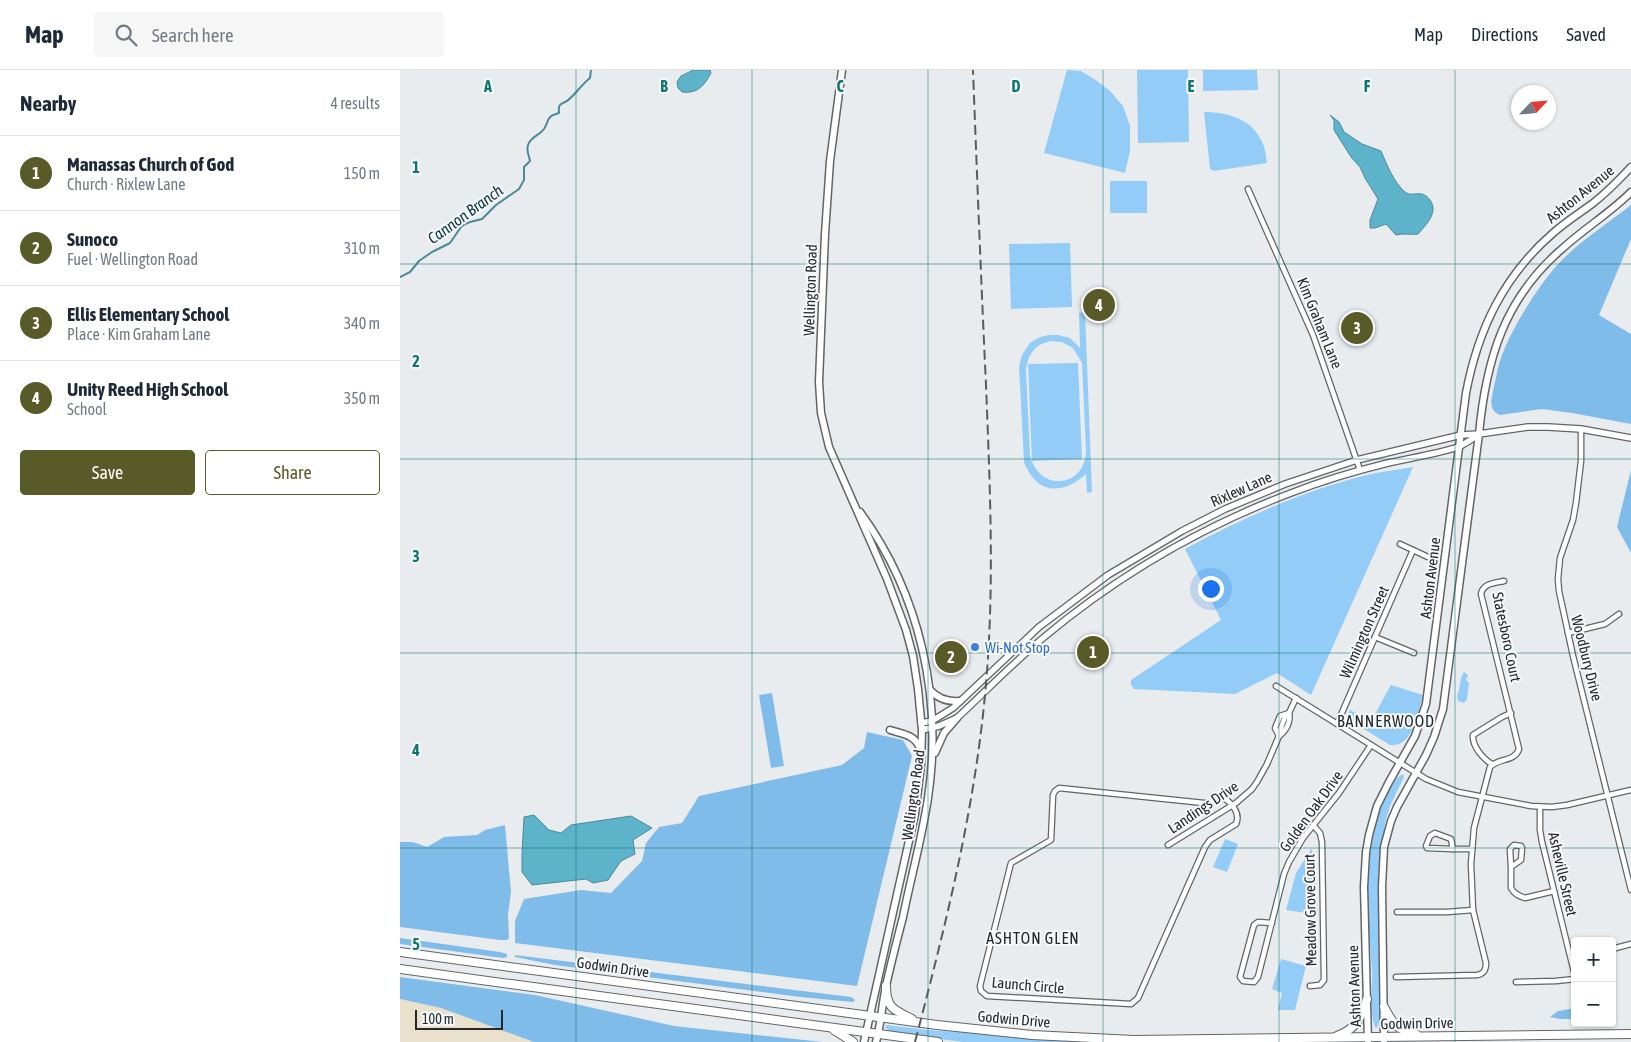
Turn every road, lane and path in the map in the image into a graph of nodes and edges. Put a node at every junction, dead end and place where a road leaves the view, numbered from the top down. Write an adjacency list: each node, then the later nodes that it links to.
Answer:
1 (842, 70): 12 (main road, Wellington Road)
2 (1631, 167): 7 (main road, Ashton Avenue)
3 (1248, 189): 10 (street, Kim Graham Lane)
4 (1631, 192): 6 (main road, Ashton Avenue)
5 (1581, 429): 6 (street, Rixlew Lane); 8 (street, Rixlew Lane); 18 (street, Woodbury Drive)
6 (1479, 434): 7 (street, Rixlew Lane); 9 (street, Rixlew Lane); 38 (main road, Ashton Avenue)
7 (1461, 435): 9 (main road, Ashton Avenue); 10 (street, Rixlew Lane)
8 (1631, 438)
9 (1459, 446): 11 (street, Rixlew Lane); 35 (main road, Ashton Avenue)
10 (1357, 460): 11 (street, Kim Graham Lane); 24 (street, Rixlew Lane)
11 (1360, 470): 27 (street, Rixlew Lane)
12 (855, 504): 22 (main road, Wellington Road); 30 (main road, Wellington Road)
13 (1400, 544): 14 (street)
14 (1414, 550): 15 (street); 19 (street, Wilmington Street)
15 (1428, 557)
16 (1504, 581): 26 (street, Statesboro Court)
17 (1619, 614): 18 (street)
18 (1568, 633): 40 (street, Woodbury Drive)
19 (1375, 637): 20 (street); 29 (street, Wilmington Street)
20 (1414, 653)
21 (1276, 686): 23 (street)
22 (930, 690): 24 (main road); 28 (main road, Wellington Road)
23 (1296, 698): 25 (street, Landings Drive); 29 (street)
24 (960, 701): 28 (street, Rixlew Lane)
25 (1289, 713): 32 (street, Landings Drive); 32 (street, Landings Drive)
26 (1511, 713): 36 (street, Statesboro Court); 36 (street)
27 (957, 718): 28 (street, Rixlew Lane); 37 (main road)
28 (932, 724): 30 (street, Rixlew Lane); 37 (main road, Wellington Road)
29 (1337, 724): 33 (street)
30 (921, 726): 34 (main road, Wellington Road)
31 (890, 730): 34 (main road)
32 (1279, 736): 42 (street, Landings Drive)
33 (1371, 745): 35 (street); 44 (street, Golden Oak Drive)
34 (921, 753): 67 (main road, Wellington Road)
35 (1400, 763): 38 (street); 65 (main road, Ashton Avenue)
36 (1492, 764): 41 (street)
37 (932, 766): 63 (main road, Wellington Road)
38 (1416, 773): 41 (street); 66 (main road, Ashton Avenue)
39 (1631, 790): 40 (street)
40 (1608, 795): 43 (street); 49 (street, Woodbury Drive)
41 (1482, 797): 43 (street); 47 (street)
42 (1232, 806): 42 (street, Launch Circle); 45 (street, Landings Drive)
43 (1540, 807): 51 (street, Asheville Street)
44 (1313, 825): 54 (street, Golden Oak Drive); 64 (street, Meadow Grove Court)
45 (1168, 845)
46 (1453, 849): 46 (street); 47 (street)
47 (1472, 849): 52 (street)
48 (1511, 868): 48 (street); 51 (street)
49 (1629, 868): 50 (street, Woodbury Drive)
50 (1631, 890)
51 (1554, 891): 58 (street, Asheville Street)
52 (1473, 910): 53 (street); 60 (street)
53 (1397, 912)
54 (1272, 924): 54 (street, Golden Oak Drive)
55 (1631, 944): 56 (street)
56 (1616, 948)
57 (400, 952): 67 (main road, Godwin Drive)
58 (1571, 953)
59 (400, 969): 70 (main road, Godwin Drive)
60 (1396, 977)
61 (1571, 978): 62 (street)
62 (1516, 982)
63 (886, 986): 68 (main road, Wellington Road); 69 (main road)
64 (1310, 986)
65 (1367, 999): 76 (main road); 77 (main road, Ashton Avenue)
66 (1384, 1007): 75 (main road); 78 (main road, Ashton Avenue)
67 (870, 1016): 68 (main road, Godwin Drive); 71 (main road, Wellington Road)
68 (881, 1017): 69 (main road, Godwin Drive); 72 (main road, Wellington Road)
69 (920, 1022): 76 (main road, Godwin Drive)
70 (828, 1027): 71 (main road, Godwin Drive); 79 (main road)
71 (867, 1032): 72 (main road, Godwin Drive); 80 (main road, Wellington Road)
72 (878, 1034): 74 (main road, Godwin Drive); 81 (main road, Wellington Road)
73 (1631, 1034): 75 (main road, Godwin Drive)
74 (896, 1036): 82 (main road); 83 (main road, Godwin Drive)
75 (1428, 1037): 78 (main road, Godwin Drive)
76 (1328, 1038): 77 (main road, Godwin Drive)
77 (1368, 1040): 78 (main road, Godwin Drive)
78 (1384, 1040)
79 (853, 1042)
80 (864, 1042)
81 (876, 1042)
82 (884, 1042)
83 (938, 1042)

